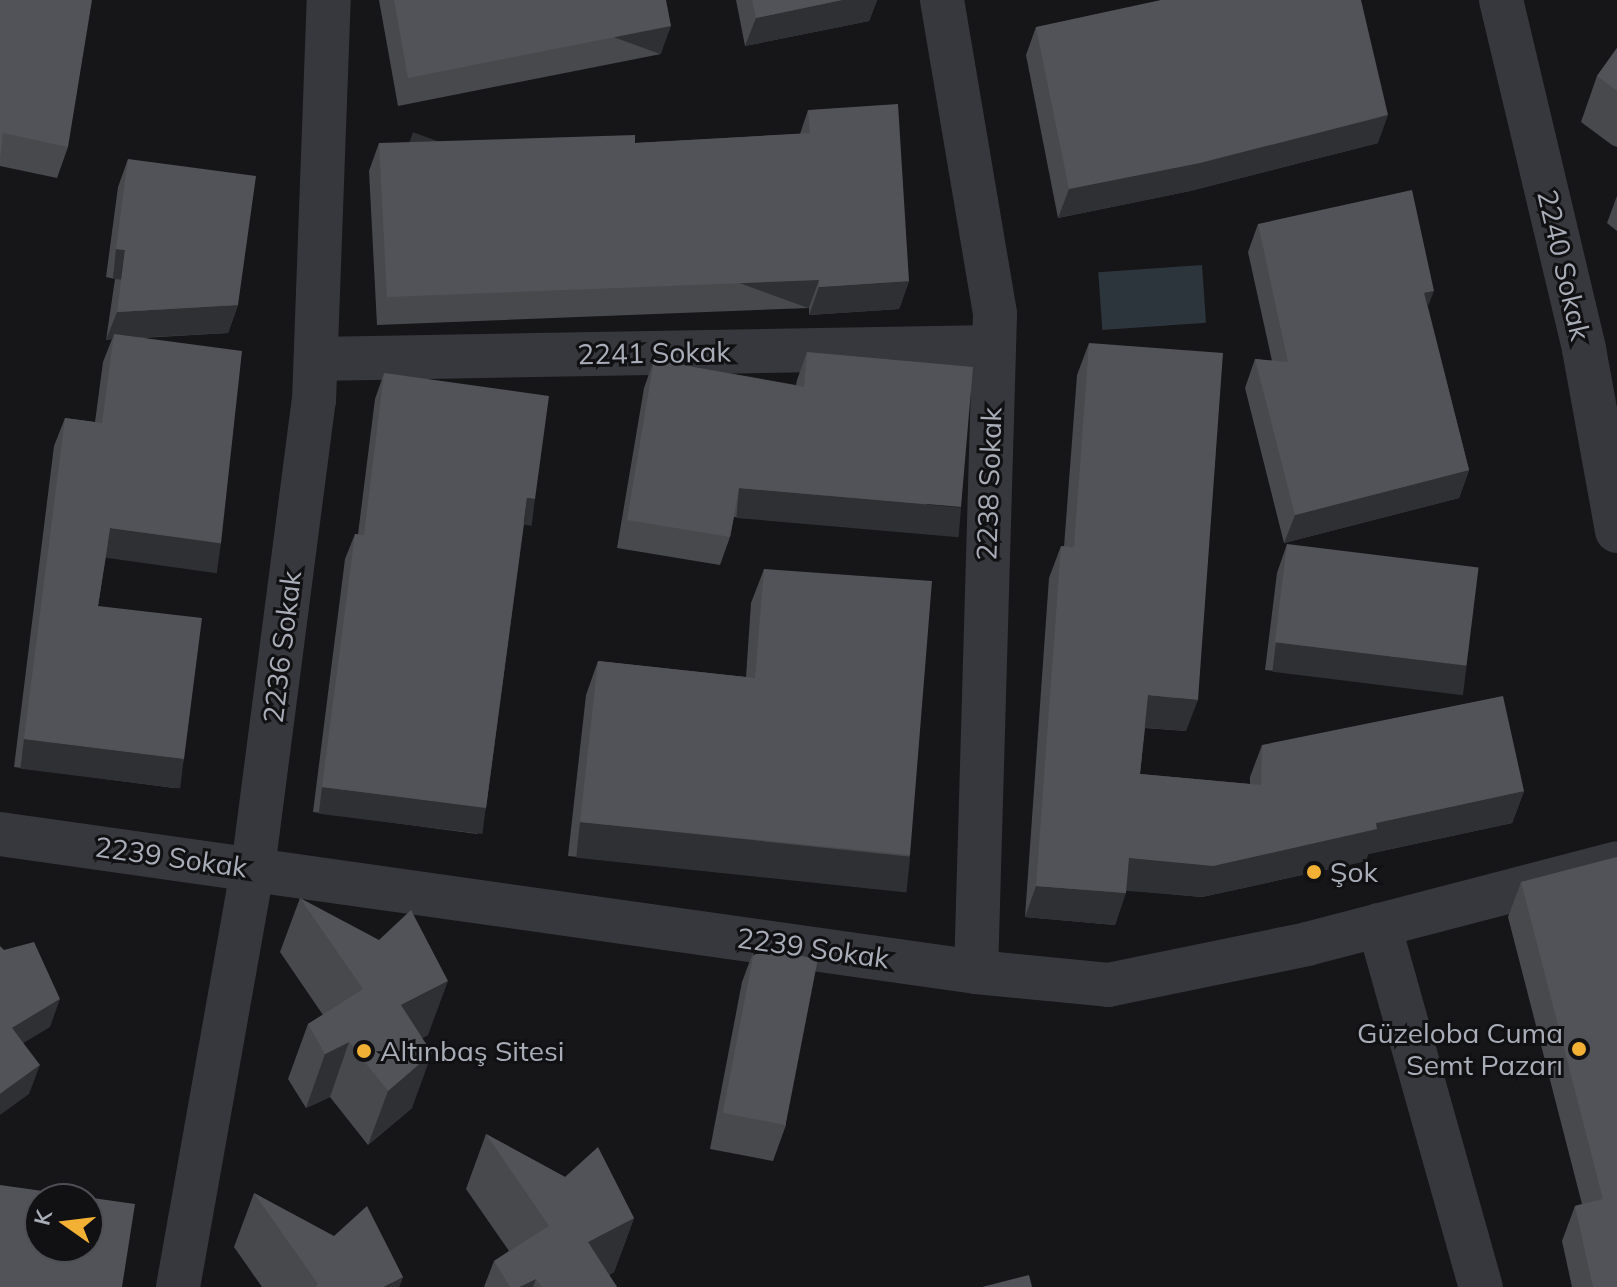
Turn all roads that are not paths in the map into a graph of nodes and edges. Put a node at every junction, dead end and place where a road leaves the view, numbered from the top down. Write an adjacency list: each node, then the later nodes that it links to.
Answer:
1 (329, 0): 6 (street, 2236 Sokak)
2 (942, 0): 5 (street, 2238 Sokak)
3 (1501, 0): 4 (street, 2240 Sokak)
4 (1601, 346): 7 (street, 2240 Sokak)
5 (993, 347): 6 (street, 2241 Sokak); 12 (street, 2238 Sokak)
6 (316, 359): 10 (street, 2236 Sokak)
7 (1617, 531)
8 (0, 834): 10 (street, 2239 Sokak)
9 (1617, 863): 11 (street, 2239 Sokak)
10 (253, 868): 12 (street, 2239 Sokak); 13 (street, 2236 Sokak)
11 (1379, 925): 12 (street, 2239 Sokak); 14 (street)
12 (976, 972)
13 (178, 1287)
14 (1481, 1287)

